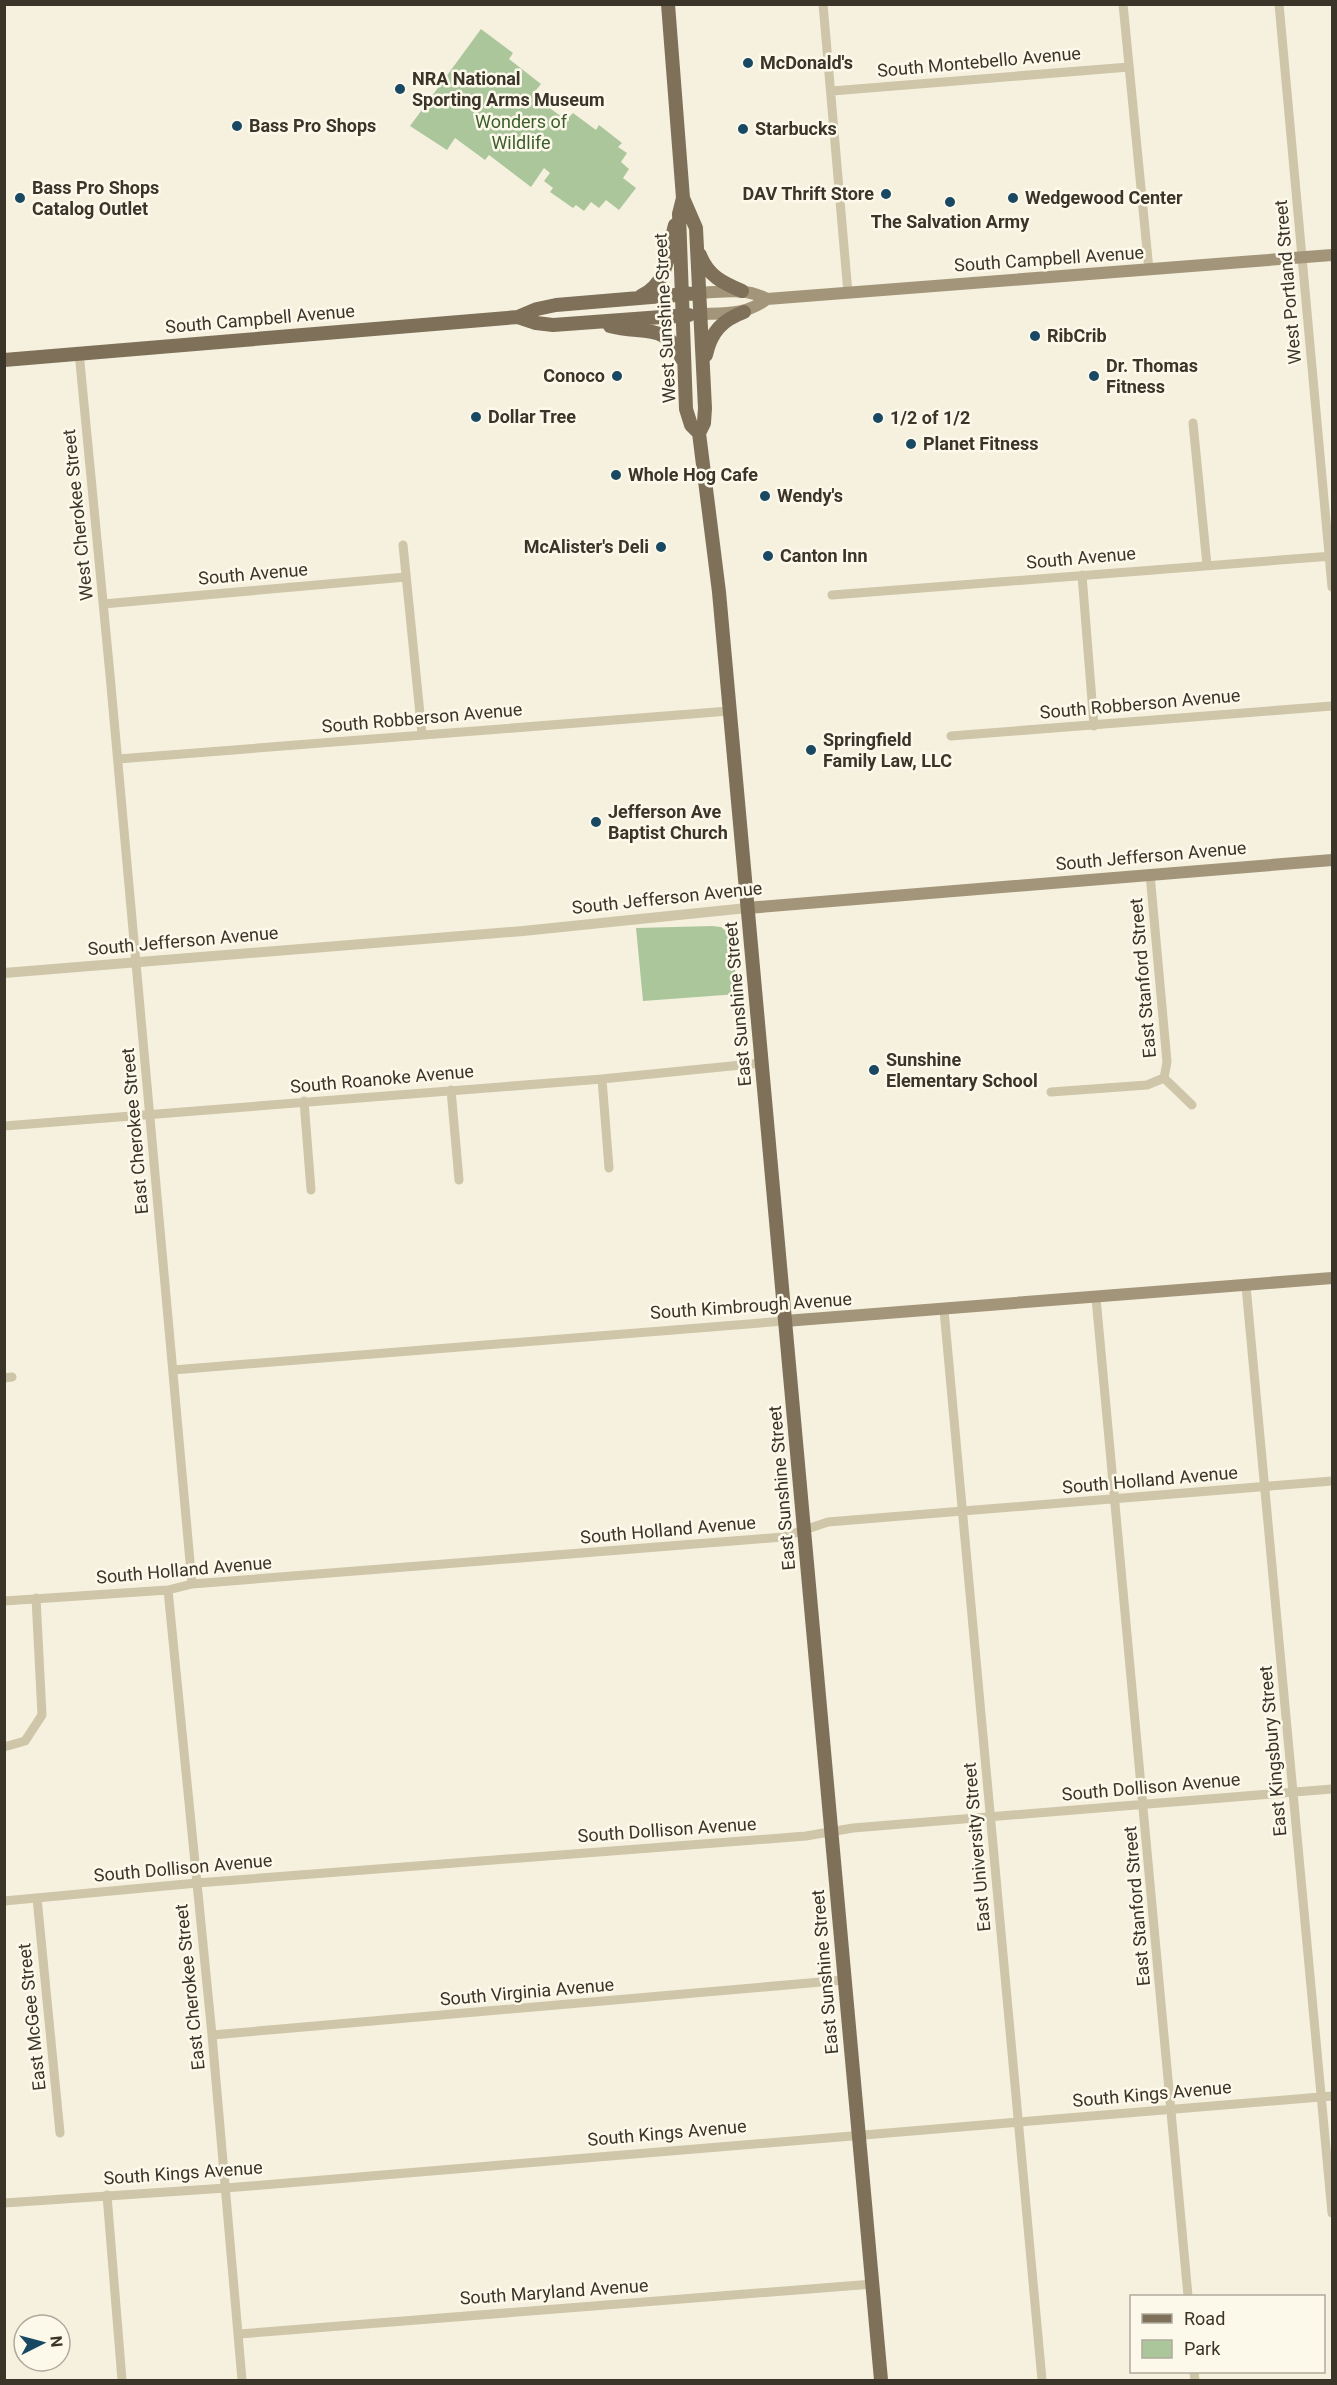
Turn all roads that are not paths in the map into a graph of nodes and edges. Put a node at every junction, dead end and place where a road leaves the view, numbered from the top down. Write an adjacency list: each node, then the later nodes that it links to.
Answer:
1 (668, 4): 7 (main road, West Sunshine Street)
2 (823, 4): 6 (street)
3 (1123, 4): 5 (street)
4 (1279, 4): 11 (street, West Portland Street)
5 (1129, 67): 6 (street, South Montebello Avenue); 12 (street)
6 (832, 91): 15 (street)
7 (683, 198): 8 (main road, West Sunshine Street); 9 (main road, West Sunshine Street)
8 (679, 214): 16 (main road, West Sunshine Street); 17 (main road)
9 (697, 245): 13 (main road); 14 (main road, West Sunshine Street)
10 (1332, 255): 11 (main road, South Campbell Avenue)
11 (1302, 257): 12 (main road, South Campbell Avenue); 31 (street, West Portland Street)
12 (1149, 270): 15 (main road, South Campbell Avenue)
13 (742, 291): 14 (main road, South Campbell Avenue); 18 (main road, South Campbell Avenue)
14 (699, 293): 16 (main road, South Campbell Avenue); 20 (main road, West Sunshine Street)
15 (848, 293): 18 (main road, South Campbell Avenue)
16 (681, 294): 17 (main road, South Campbell Avenue); 21 (main road, West Sunshine Street)
17 (628, 299): 22 (main road, South Campbell Avenue)
18 (767, 299): 19 (main road, South Campbell Avenue)
19 (744, 312): 20 (main road, South Campbell Avenue); 26 (main road)
20 (700, 314): 21 (main road, South Campbell Avenue); 26 (main road, West Sunshine Street)
21 (682, 315): 23 (main road, South Campbell Avenue); 27 (main road, West Sunshine Street)
22 (519, 318): 23 (main road, South Campbell Avenue); 24 (main road, South Campbell Avenue)
23 (600, 323): 27 (main road)
24 (79, 352): 25 (main road, South Campbell Avenue); 38 (street, West Cherokee Street)
25 (4, 360)
26 (703, 365): 29 (main road, West Sunshine Street)
27 (684, 367): 29 (main road, West Sunshine Street)
28 (1193, 423): 32 (street)
29 (699, 433): 36 (main road, West Sunshine Street)
30 (403, 545): 34 (street)
31 (1331, 556): 32 (street, South Avenue); 35 (street, West Portland Street)
32 (1207, 565): 33 (street, South Avenue)
33 (1082, 575): 37 (street, South Avenue); 42 (street)
34 (406, 577): 38 (street, South Avenue); 43 (street)
35 (1332, 587)
36 (719, 592): 41 (main road, East Sunshine Street)
37 (832, 595)
38 (104, 604): 39 (street, West Cherokee Street)
39 (110, 675): 45 (street, East Cherokee Street)
40 (1332, 706): 42 (street, South Robberson Avenue)
41 (729, 711): 43 (street, South Robberson Avenue); 48 (main road, East Sunshine Street)
42 (1094, 726): 44 (street, South Robberson Avenue)
43 (422, 734): 45 (street, South Robberson Avenue)
44 (951, 736)
45 (118, 759): 49 (street, East Cherokee Street)
46 (1332, 860): 47 (main road, South Jefferson Avenue)
47 (1150, 874): 48 (main road, South Jefferson Avenue); 52 (street, East Stanford Street)
48 (747, 908): 49 (street, South Jefferson Avenue); 51 (main road, East Sunshine Street)
49 (136, 962): 50 (street, South Jefferson Avenue); 58 (street, East Cherokee Street)
50 (4, 973)
51 (761, 1063): 53 (street, South Roanoke Avenue); 67 (main road, East Sunshine Street)
52 (1164, 1078): 55 (street); 57 (street)
53 (602, 1079): 54 (street, South Roanoke Avenue); 60 (street)
54 (451, 1090): 56 (street, South Roanoke Avenue); 61 (street)
55 (1051, 1092)
56 (304, 1101): 58 (street, South Roanoke Avenue); 62 (street)
57 (1192, 1105)
58 (150, 1115): 59 (street, South Roanoke Avenue); 68 (street, East Cherokee Street)
59 (4, 1126)
60 (609, 1168)
61 (459, 1180)
62 (310, 1190)
63 (1332, 1278): 64 (main road, South Kimbrough Avenue)
64 (1246, 1286): 65 (main road, South Kimbrough Avenue); 70 (street, East Kingsbury Street)
65 (1096, 1298): 66 (main road, South Kimbrough Avenue); 71 (street, East Stanford Street)
66 (944, 1310): 67 (main road, South Kimbrough Avenue); 72 (street, East University Street)
67 (785, 1321): 68 (street, South Kimbrough Avenue); 73 (main road, East Sunshine Street)
68 (173, 1370): 74 (street, East Cherokee Street)
69 (1332, 1481): 70 (street, South Holland Avenue)
70 (1265, 1487): 71 (street, South Holland Avenue); 80 (street, East Kingsbury Street)
71 (1114, 1499): 72 (street, South Holland Avenue); 81 (street, East Stanford Street)
72 (962, 1513): 73 (street, South Holland Avenue); 82 (street, East University Street)
73 (803, 1531): 74 (street, South Holland Avenue); 83 (main road, East Sunshine Street)
74 (192, 1584): 75 (street, South Holland Avenue)
75 (168, 1590): 76 (street, South Holland Avenue); 84 (street, East Cherokee Street)
76 (36, 1598): 77 (street, South Holland Avenue); 78 (street)
77 (4, 1601)
78 (4, 1747)
79 (1332, 1788): 80 (street, South Dollison Avenue)
80 (1293, 1792): 81 (street, South Dollison Avenue); 90 (street, East Kingsbury Street)
81 (1144, 1805): 82 (street, South Dollison Avenue); 91 (street, East Stanford Street)
82 (990, 1817): 83 (street, South Dollison Avenue); 92 (street, East University Street)
83 (831, 1832): 84 (street, South Dollison Avenue); 87 (main road, East Sunshine Street)
84 (197, 1883): 85 (street, South Dollison Avenue); 88 (street, East Cherokee Street)
85 (37, 1898): 86 (street, South Dollison Avenue); 93 (street, East McGee Street)
86 (4, 1901)
87 (844, 1980): 88 (street, South Virginia Avenue); 94 (main road, East Sunshine Street)
88 (212, 2035): 95 (street, East Cherokee Street)
89 (1332, 2096): 90 (street, South Kings Avenue)
90 (1322, 2097): 91 (street, South Kings Avenue); 98 (street, East Kingsbury Street)
91 (1172, 2109): 92 (street, South Kings Avenue); 100 (street, East Stanford Street)
92 (1018, 2121): 94 (street, South Kings Avenue); 105 (street, East University Street)
93 (60, 2133)
94 (858, 2134): 95 (street, South Kings Avenue); 99 (main road, East Sunshine Street)
95 (226, 2188): 96 (street, South Kings Avenue); 101 (street, East Cherokee Street)
96 (106, 2195): 97 (street, South Kings Avenue); 102 (street)
97 (4, 2203)
98 (1332, 2213)
99 (873, 2284): 101 (street, South Maryland Avenue); 104 (main road, East Sunshine Street)
100 (1188, 2295)
101 (239, 2334): 103 (street, East Cherokee Street)
102 (122, 2380)
103 (242, 2380)
104 (881, 2380)
105 (1042, 2380)

